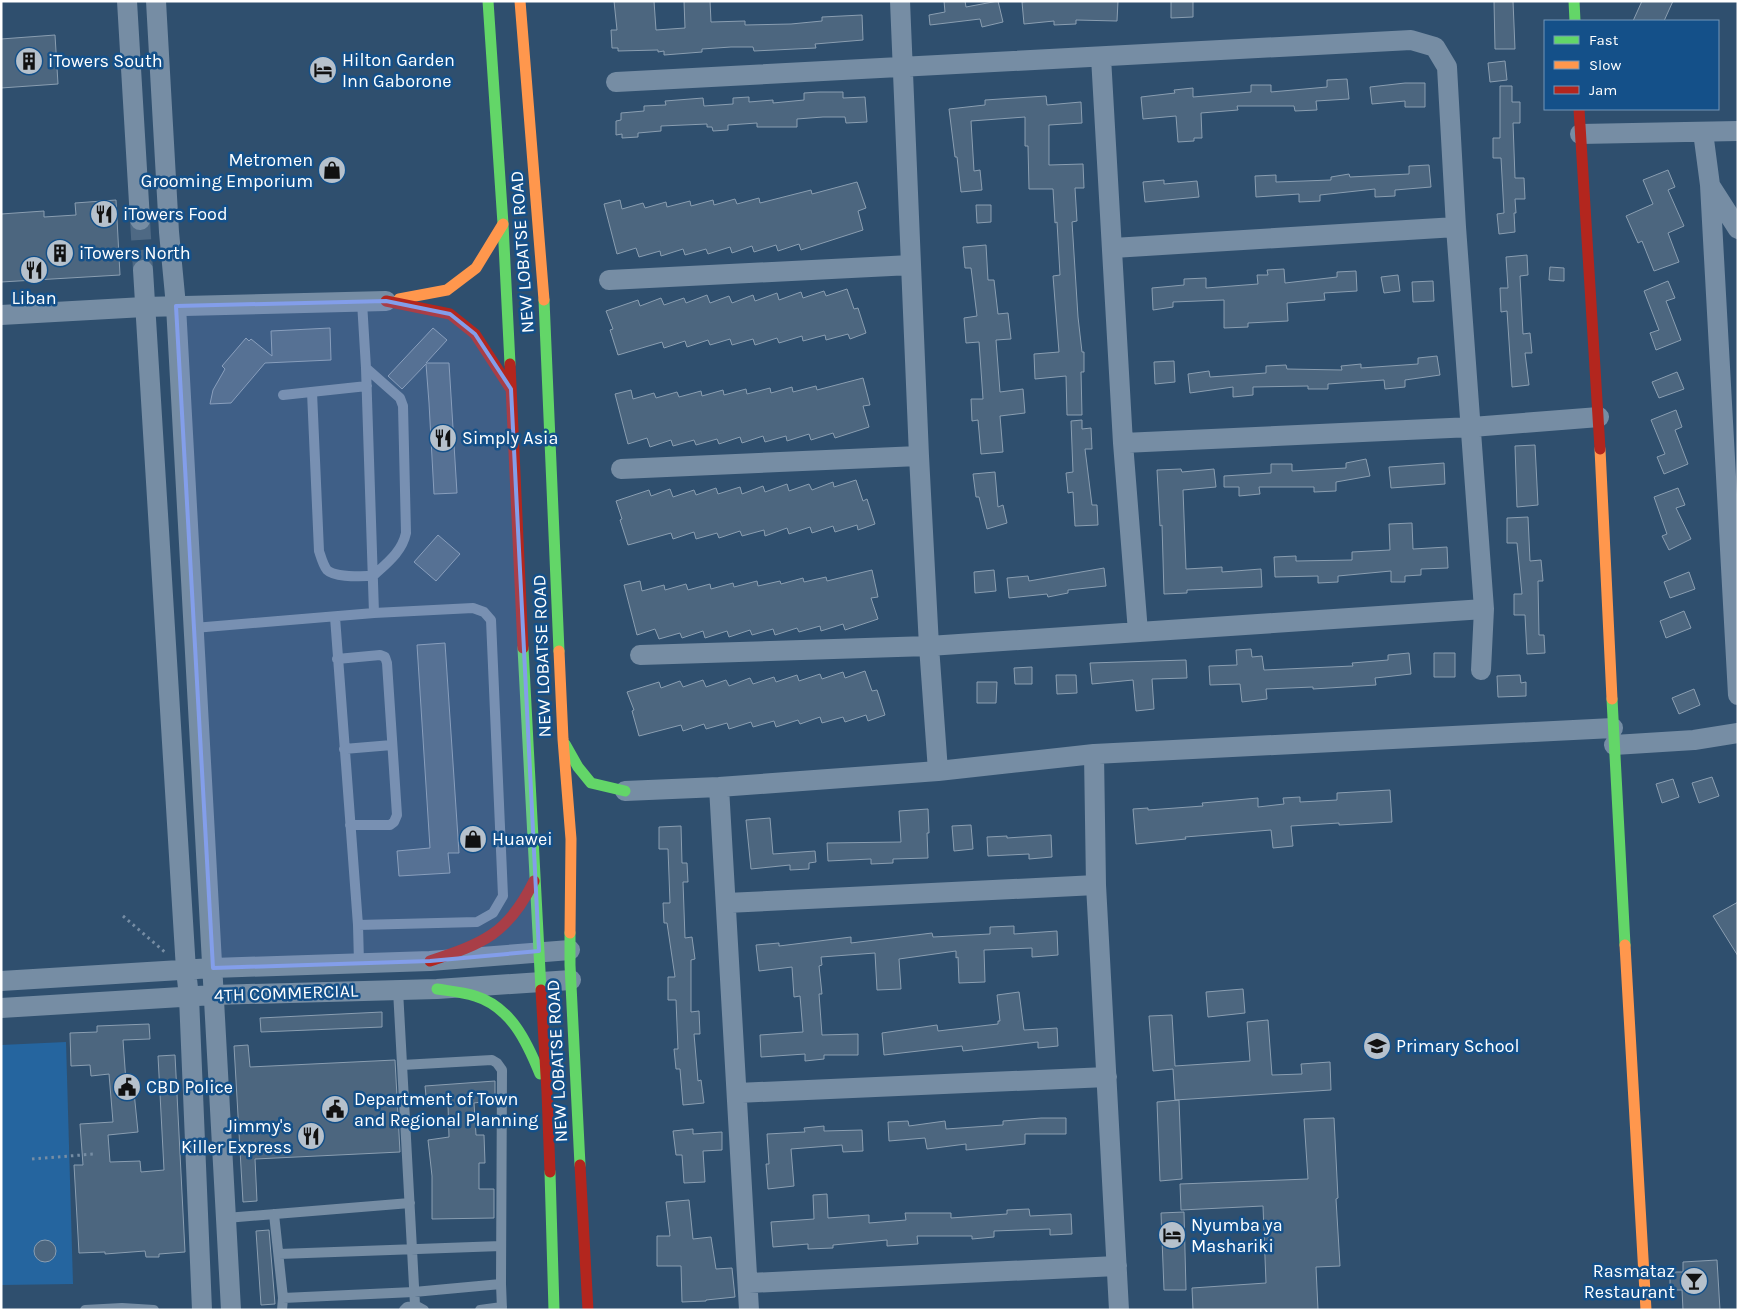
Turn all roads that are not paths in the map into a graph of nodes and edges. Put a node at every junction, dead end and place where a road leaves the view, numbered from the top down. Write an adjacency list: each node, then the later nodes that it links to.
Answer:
1 (127, 1): 16 (street)
2 (156, 1): 26 (street)
3 (488, 1): 17 (main road, NEW LOBATSE ROAD)
4 (900, 1): 9 (street)
5 (1574, 1): 7 (main road)
6 (522, 4): 52 (main road, NEW LOBATSE ROAD)
7 (1575, 20)
8 (1101, 57): 9 (street); 18 (street); 20 (street)
9 (901, 66): 10 (street); 21 (street)
10 (616, 82)
11 (1579, 110): 14 (main road)
12 (1703, 132): 13 (street); 14 (street); 15 (street)
13 (1738, 132)
14 (1580, 134): 34 (main road)
15 (1710, 185): 19 (street); 49 (street)
16 (140, 220)
17 (503, 224): 25 (main road); 31 (main road, NEW LOBATSE ROAD)
18 (1456, 227): 20 (street); 35 (street)
19 (1738, 229)
20 (1113, 248): 36 (street)
21 (911, 265): 23 (street); 37 (street)
22 (143, 270): 27 (street)
23 (609, 280)
24 (362, 302): 25 (street); 26 (street); 29 (lane)
25 (386, 302): 31 (main road)
26 (176, 306): 27 (street); 43 (street)
27 (144, 307): 28 (street); 72 (street)
28 (1, 315)
29 (366, 368): 30 (lane); 39 (lane)
30 (367, 386): 32 (lane); 39 (lane)
31 (511, 389): 63 (main road, NEW LOBATSE ROAD)
32 (312, 392): 33 (lane); 39 (lane)
33 (283, 395)
34 (1599, 417): 35 (street); 51 (main road)
35 (1472, 427): 36 (street); 40 (street)
36 (1123, 443): 44 (street)
37 (919, 456): 38 (street); 45 (street)
38 (621, 469)
39 (373, 576): 41 (lane)
40 (1484, 608): 44 (street); 48 (street)
41 (374, 613): 42 (lane); 66 (lane)
42 (336, 617): 43 (lane); 47 (lane)
43 (194, 628): 71 (street)
44 (1138, 632): 45 (street)
45 (929, 646): 46 (street); 56 (street)
46 (640, 655)
47 (337, 659): 53 (lane); 54 (lane)
48 (1481, 670)
49 (1738, 694)
50 (1738, 733): 51 (street)
51 (1614, 736): 55 (street); 109 (main road)
52 (562, 739): 58 (main road); 62 (main road, NEW LOBATSE ROAD)
53 (392, 744): 54 (lane); 61 (lane)
54 (344, 749): 61 (lane)
55 (1094, 754): 56 (street); 64 (street)
56 (938, 771): 57 (street)
57 (719, 787): 58 (street); 65 (street)
58 (625, 791): 59 (main road)
59 (601, 795)
60 (583, 810): 62 (main road)
61 (350, 825): 66 (lane)
62 (571, 839): 67 (main road, NEW LOBATSE ROAD)
63 (534, 881): 68 (main road, NEW LOBATSE ROAD); 69 (main road)
64 (1096, 885): 65 (street); 82 (street)
65 (726, 903): 84 (street)
66 (358, 925): 70 (lane)
67 (570, 950): 68 (street, 4TH COMMERCIAL); 73 (main road, NEW LOBATSE ROAD)
68 (538, 951): 69 (street, 4TH COMMERCIAL); 75 (main road, NEW LOBATSE ROAD)
69 (430, 962): 70 (street, 4TH COMMERCIAL)
70 (359, 964): 71 (street, 4TH COMMERCIAL)
71 (213, 968): 72 (street, 4TH COMMERCIAL); 78 (street)
72 (186, 970): 74 (street, 4TH COMMERCIAL); 79 (street)
73 (571, 980): 75 (street, 4TH COMMERCIAL); 106 (main road, NEW LOBATSE ROAD)
74 (1, 981)
75 (541, 983): 76 (street, 4TH COMMERCIAL); 83 (main road, NEW LOBATSE ROAD)
76 (437, 988): 77 (street, 4TH COMMERCIAL); 83 (main road)
77 (398, 990): 78 (street, 4TH COMMERCIAL); 81 (lane)
78 (214, 995): 79 (street, 4TH COMMERCIAL); 87 (street)
79 (189, 997): 80 (street, 4TH COMMERCIAL); 100 (street)
80 (1, 1008)
81 (402, 1065): 85 (lane); 88 (lane)
82 (1107, 1077): 84 (street); 91 (street)
83 (547, 1092): 105 (main road, NEW LOBATSE ROAD)
84 (737, 1093): 92 (street)
85 (410, 1203): 86 (lane); 89 (lane)
86 (274, 1214): 87 (lane); 90 (lane)
87 (226, 1218): 101 (street)
88 (501, 1246): 89 (lane); 93 (lane)
89 (412, 1250): 90 (lane); 94 (lane)
90 (278, 1254): 95 (lane)
91 (1117, 1266): 92 (street); 108 (street)
92 (749, 1283): 107 (street)
93 (501, 1284): 94 (lane); 97 (lane)
94 (414, 1292): 95 (lane); 96 (lane)
95 (283, 1298): 102 (lane)
96 (419, 1307): 103 (lane)
97 (502, 1309): 104 (lane)
98 (85, 1310): 99 (lane)
99 (154, 1310)
100 (202, 1310)
101 (231, 1310)
102 (282, 1310)
103 (404, 1310)
104 (480, 1310)
105 (554, 1310)
106 (588, 1310)
107 (749, 1310)
108 (1119, 1310)
109 (1646, 1310)

